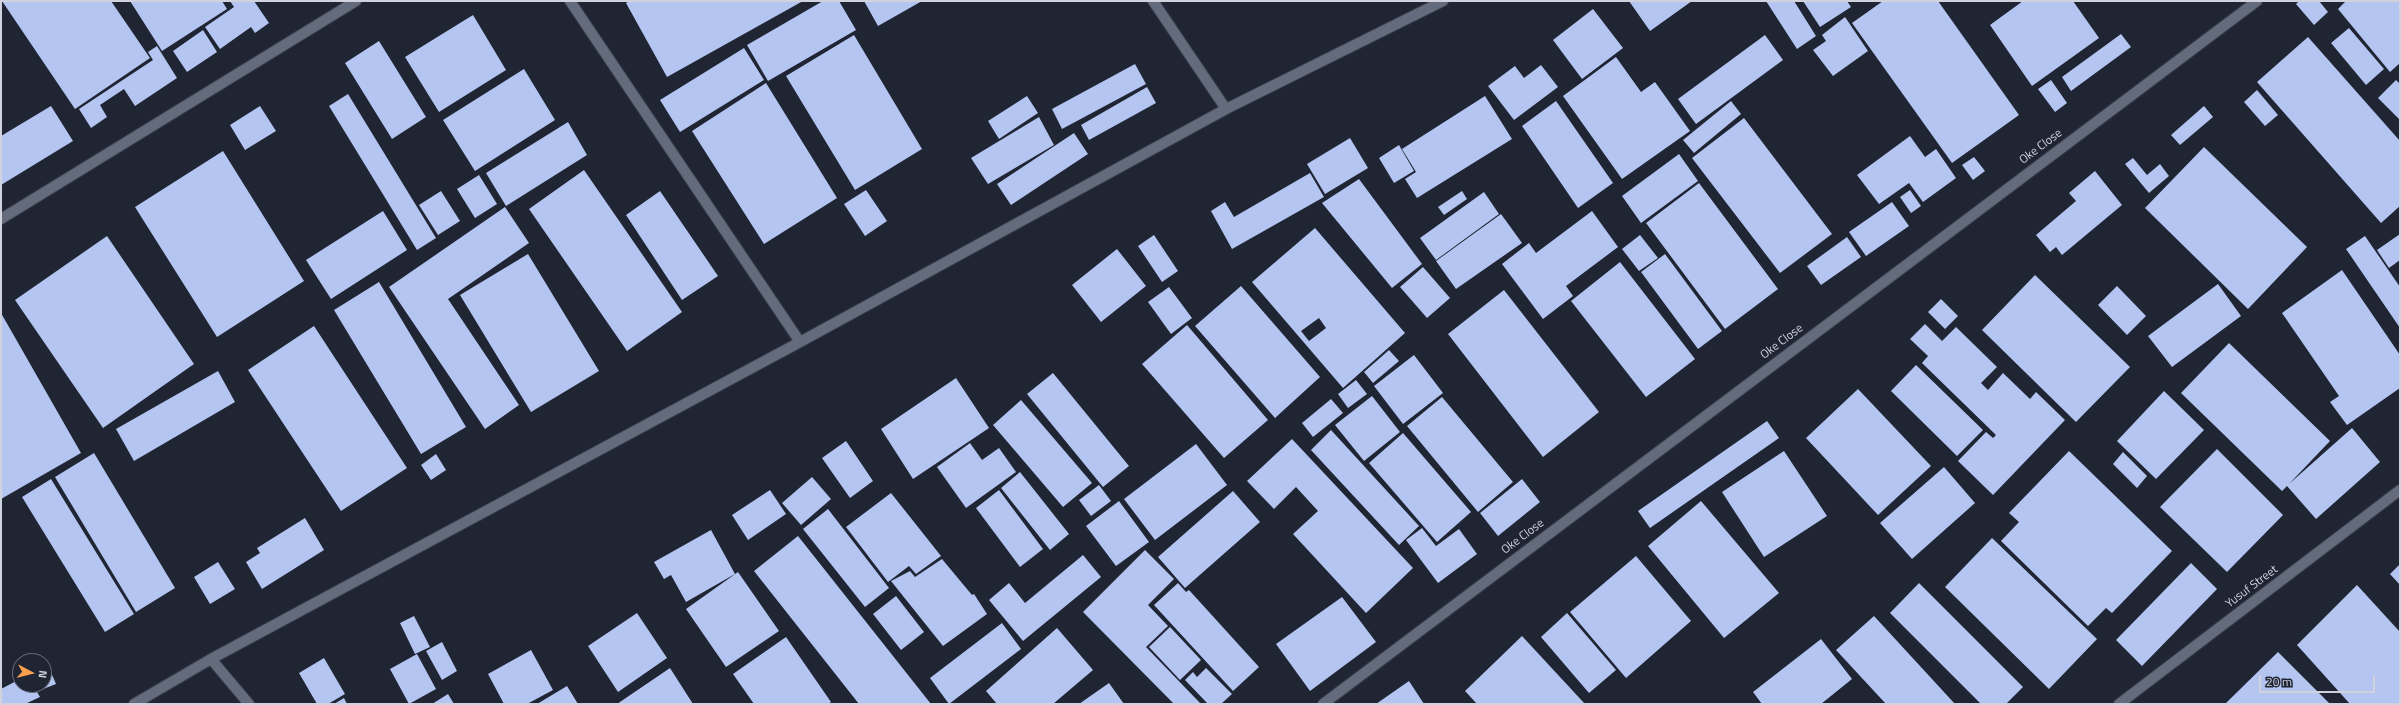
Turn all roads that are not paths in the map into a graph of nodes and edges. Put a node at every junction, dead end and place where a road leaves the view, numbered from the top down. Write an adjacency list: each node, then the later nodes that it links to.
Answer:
1 (356, 1): 7 (street)
2 (570, 1): 8 (street)
3 (1153, 1): 6 (street)
4 (1443, 1): 6 (street)
5 (2257, 1): 13 (street, Oke Close)
6 (1226, 109): 8 (street)
7 (1, 219)
8 (800, 342): 10 (street)
9 (2400, 490): 14 (street, Yusuf Street)
10 (211, 659): 11 (street); 12 (street)
11 (134, 704)
12 (249, 704)
13 (1323, 704)
14 (2119, 704)

